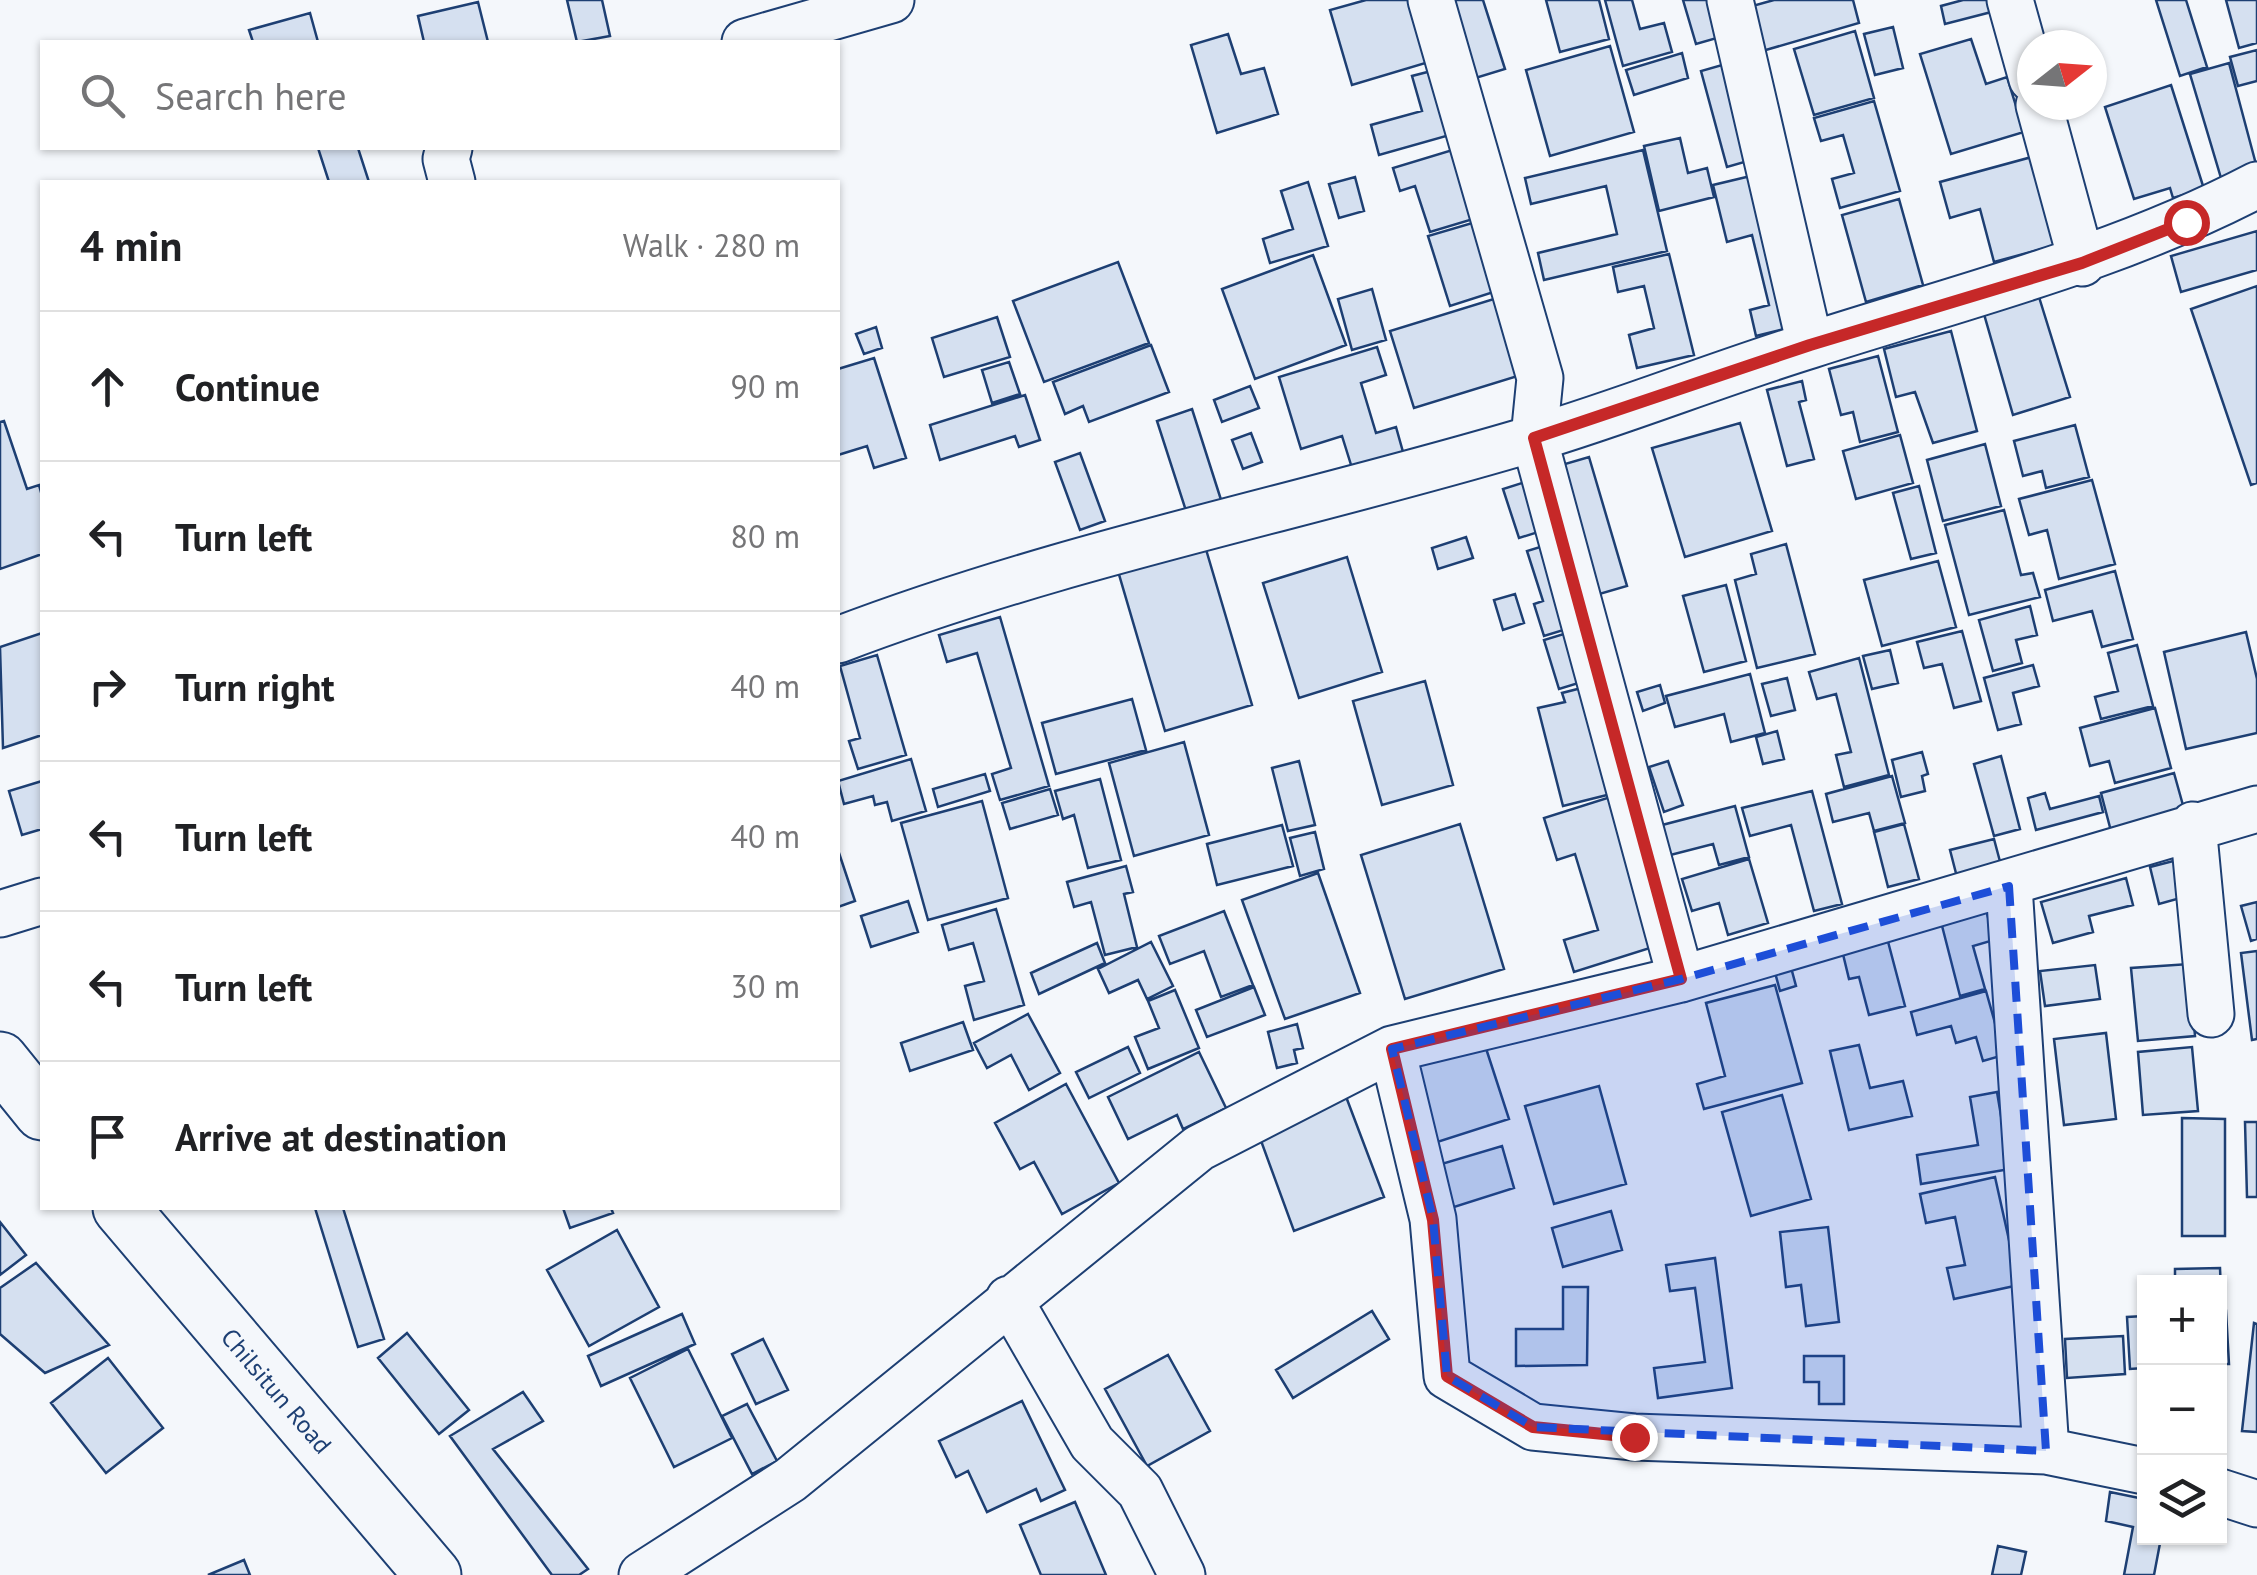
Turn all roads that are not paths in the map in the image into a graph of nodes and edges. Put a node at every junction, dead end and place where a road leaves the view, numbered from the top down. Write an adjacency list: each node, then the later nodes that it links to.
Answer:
1 (890, 0): 6 (street)
2 (1431, 0): 13 (street)
3 (1730, 0): 12 (street)
4 (2010, 0): 5 (street)
5 (2018, 30)
6 (752, 40)
7 (2043, 120): 11 (street)
8 (448, 150): 9 (street)
9 (451, 180)
10 (2257, 185): 11 (street)
11 (2082, 263): 12 (street)
12 (1810, 345): 13 (street)
13 (1534, 438): 14 (street); 20 (street)
14 (840, 639)
15 (2257, 809): 16 (street)
16 (2193, 825): 17 (street); 21 (street)
17 (2009, 886): 20 (street); 27 (street)
18 (40, 902): 19 (street)
19 (0, 914)
20 (1681, 979): 22 (street)
21 (2211, 1014)
22 (1392, 1049): 26 (street); 27 (street)
23 (0, 1060): 24 (main road)
24 (40, 1110)
25 (123, 1210): 31 (main road, Chilsitun Road)
26 (1009, 1299): 32 (street); 33 (street)
27 (2046, 1451): 28 (street)
28 (2137, 1470)
29 (2227, 1494): 30 (street)
30 (2257, 1504)
31 (433, 1575)
32 (642, 1575)
33 (1182, 1575)

